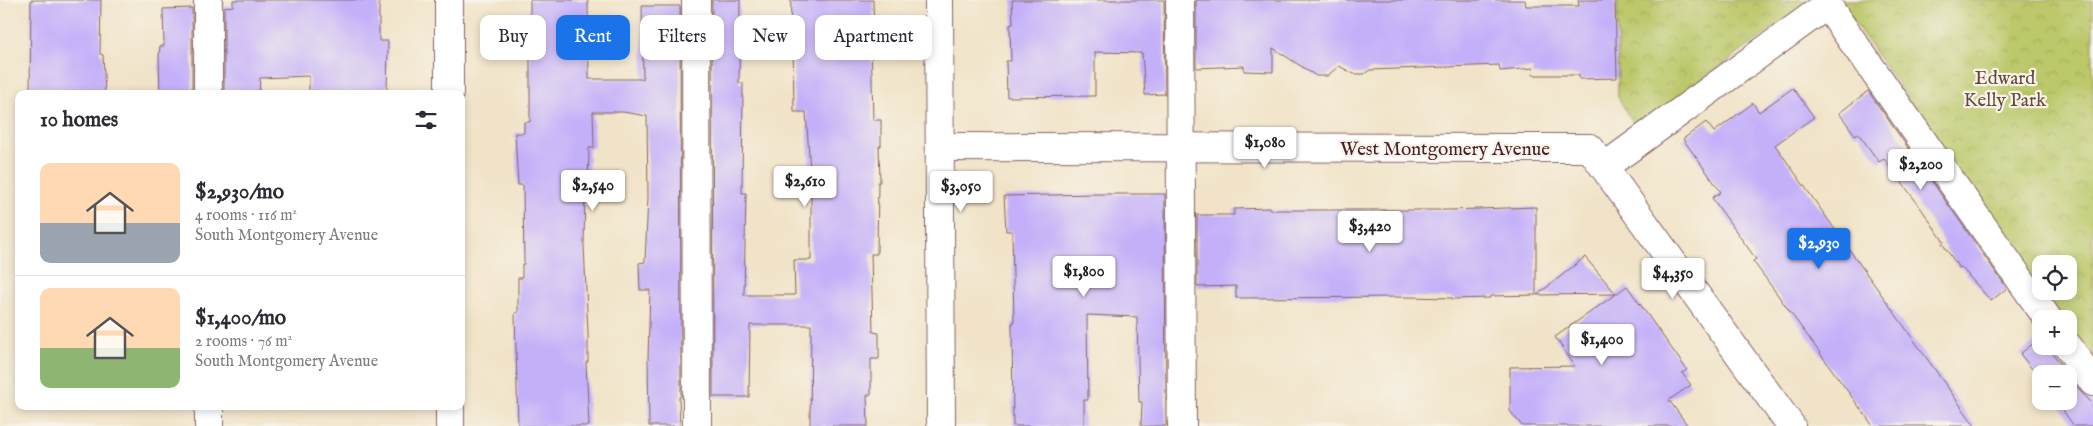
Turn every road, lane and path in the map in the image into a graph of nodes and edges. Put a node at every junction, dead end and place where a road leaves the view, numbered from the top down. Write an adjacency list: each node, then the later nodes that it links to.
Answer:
1 (208, 0): 6 (street)
2 (449, 0): 7 (street)
3 (696, 0): 18 (street)
4 (939, 0): 8 (street)
5 (1180, 0): 9 (street)
6 (208, 90)
7 (449, 90)
8 (940, 147): 9 (street, West Montgomery Avenue); 19 (street)
9 (1181, 147): 10 (street, West Montgomery Avenue); 20 (street)
10 (1597, 158): 11 (street); 21 (street)
11 (2042, 310)
12 (2074, 355): 13 (street)
13 (2093, 382)
14 (209, 410): 16 (street)
15 (450, 410): 17 (street)
16 (209, 426)
17 (450, 426)
18 (697, 426)
19 (941, 426)
20 (1182, 426)
21 (1791, 426)

